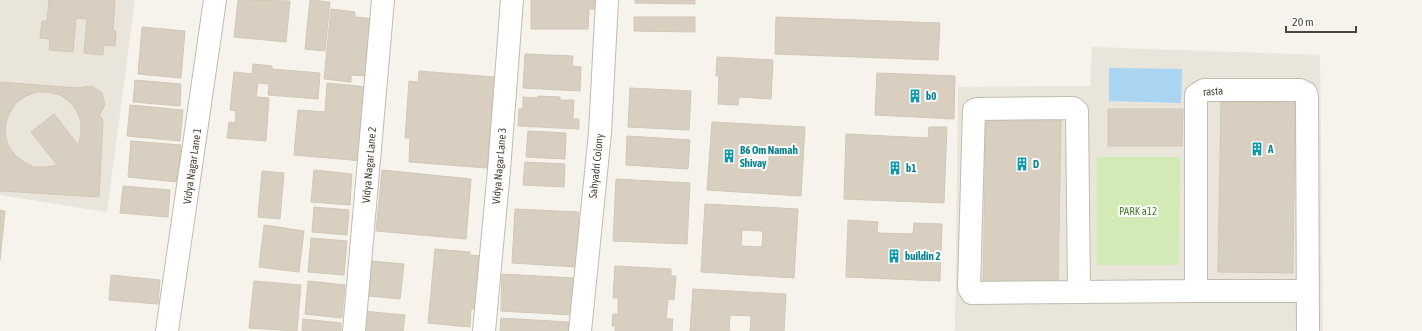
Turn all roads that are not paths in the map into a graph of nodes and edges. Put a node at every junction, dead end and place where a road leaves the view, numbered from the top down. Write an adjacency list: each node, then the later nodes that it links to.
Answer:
1 (215, 0): 8 (street, Vidya Nagar Lane 1)
2 (383, 0): 9 (street, Vidya Nagar Lane 2)
3 (512, 0): 10 (street, Vidya Nagar Lane 3)
4 (607, 0): 11 (street, Sahyadri Colony)
5 (1196, 291): 6 (street); 6 (street, rasta); 7 (street)
6 (1308, 291): 12 (street, rasta)
7 (1079, 292): 7 (street)
8 (167, 331)
9 (354, 331)
10 (484, 331)
11 (580, 331)
12 (1308, 331)

